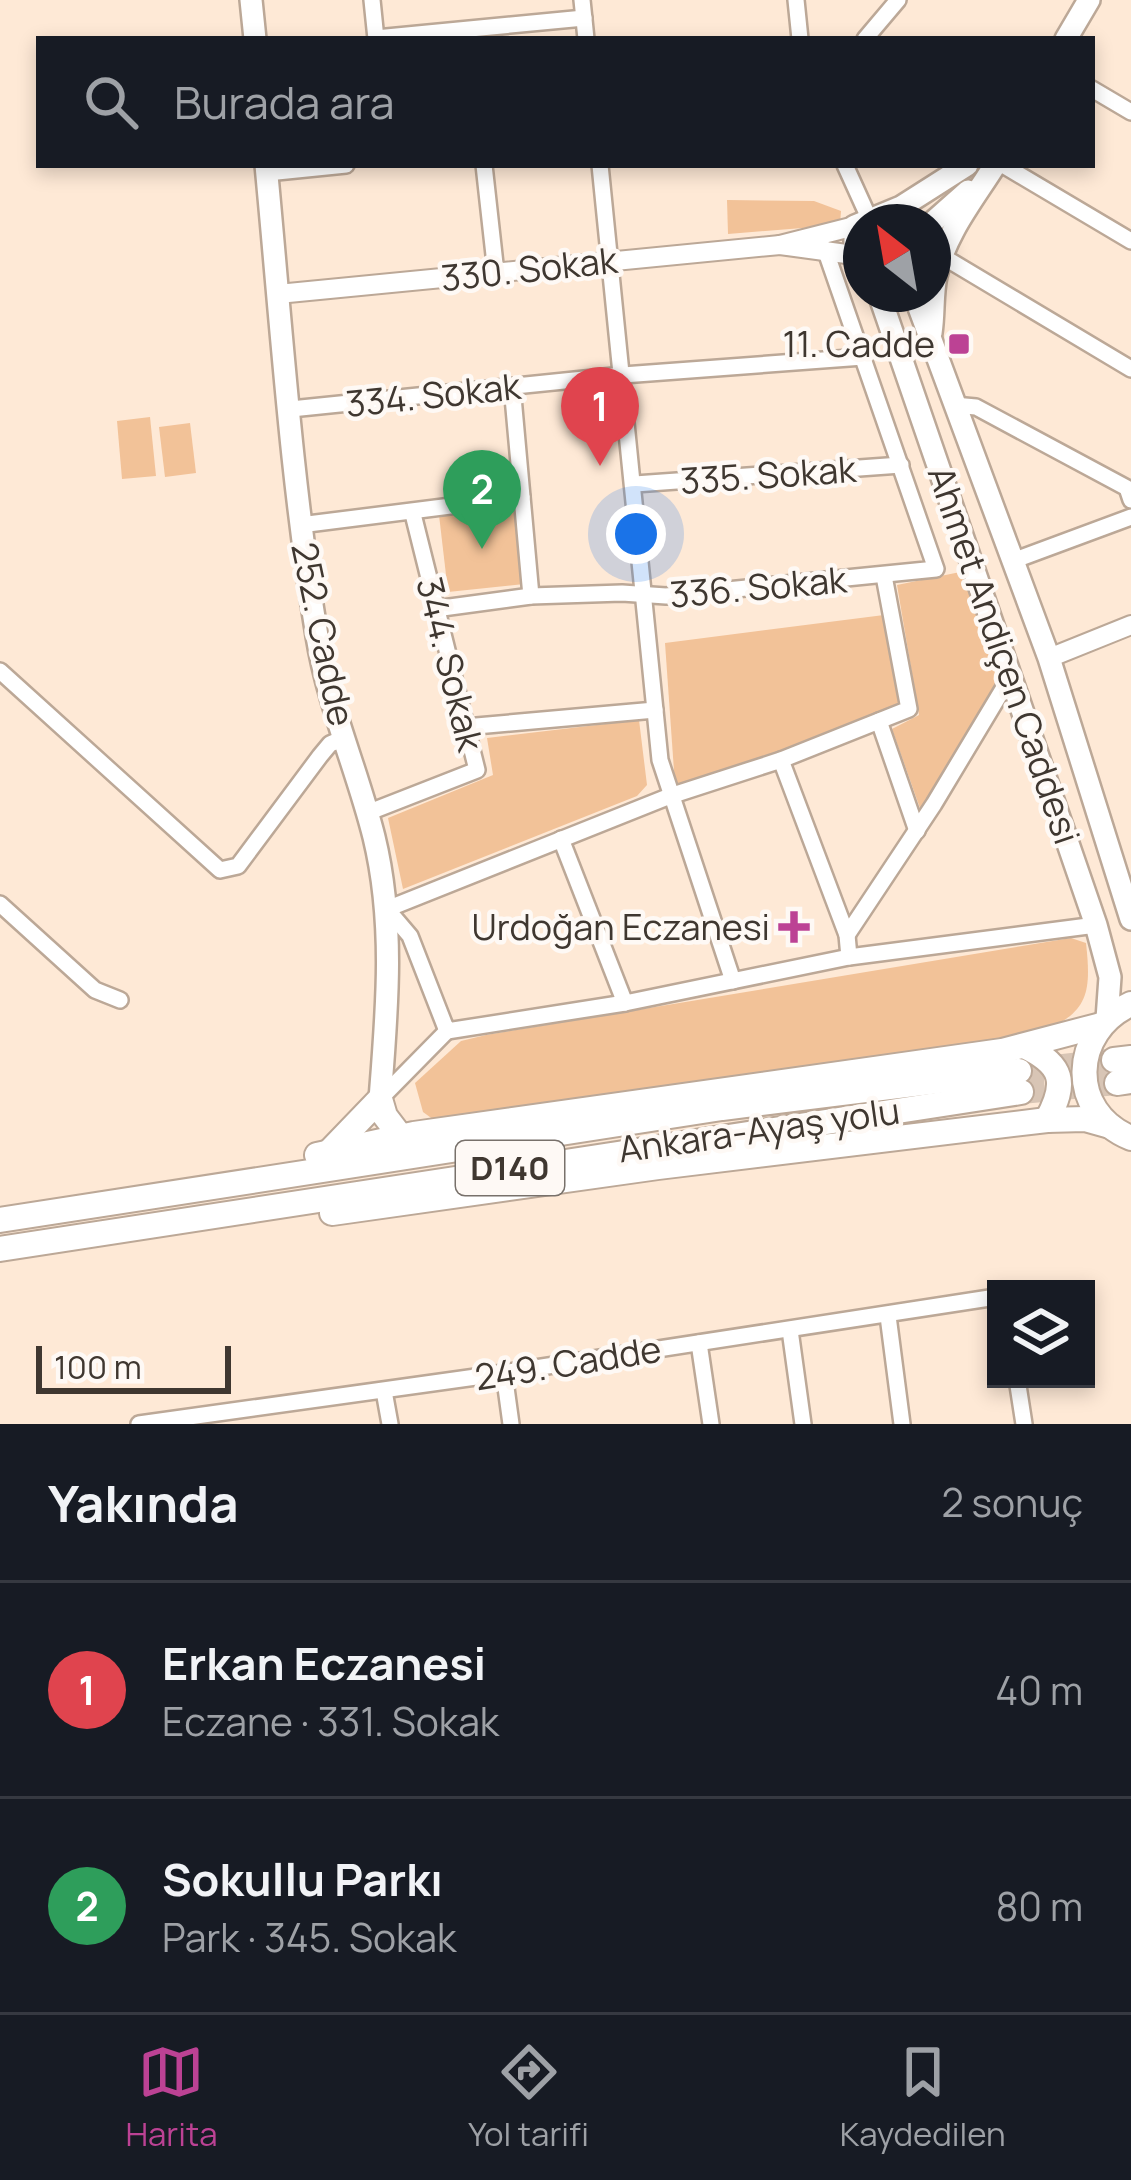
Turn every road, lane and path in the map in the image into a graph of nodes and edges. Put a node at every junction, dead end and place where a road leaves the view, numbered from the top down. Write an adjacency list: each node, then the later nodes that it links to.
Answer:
1 (251, 0): 8 (main road)
2 (372, 0): 9 (street)
3 (796, 0): 11 (street)
4 (898, 0): 12 (street)
5 (1089, 0): 13 (main road)
6 (583, 9): 7 (street)
7 (470, 34): 10 (street)
8 (255, 36)
9 (376, 36)
10 (432, 36)
11 (800, 36)
12 (868, 36)
13 (1068, 36)
14 (1095, 91): 15 (street)
15 (1131, 112)
16 (484, 168): 35 (street)
17 (600, 168): 33 (street)
18 (846, 168): 24 (street)
19 (962, 168): 25 (main road)
20 (994, 168): 26 (main road)
21 (995, 168): 28 (main road)
22 (1002, 168): 29 (street)
23 (267, 169): 36 (main road, 252. Cadde)
24 (867, 204)
25 (903, 204)
26 (951, 206)
27 (843, 228): 30 (street, 330. Sokak)
28 (951, 235)
29 (1131, 241)
30 (780, 244): 31 (street, 330. Sokak); 33 (street, 330. Sokak)
31 (825, 249): 32 (street, 330. Sokak); 41 (street)
32 (843, 252)
33 (610, 261): 35 (street, 330. Sokak); 43 (street)
34 (951, 262): 42 (street)
35 (496, 272): 36 (street, 330. Sokak)
36 (278, 294): 46 (main road, 252. Cadde)
37 (885, 312): 62 (main road, Ahmet Andiçen Caddesi)
38 (921, 312): 40 (main road, Ahmet Andiçen Caddesi)
39 (933, 312): 40 (main road)
40 (931, 340): 45 (main road, Ahmet Andiçen Caddesi)
41 (863, 357): 43 (street, 334. Sokak); 47 (street)
42 (1131, 369)
43 (623, 375): 44 (street, 334. Sokak); 48 (street)
44 (512, 386): 46 (street, 334. Sokak); 50 (street)
45 (954, 404): 49 (street); 54 (main road, Ahmet Andiçen Caddesi)
46 (291, 409): 53 (main road, 252. Cadde)
47 (901, 465): 48 (street, 335. Sokak); 55 (street, 336. Sokak)
48 (635, 484): 57 (street)
49 (1130, 490)
50 (522, 497): 51 (street); 56 (street)
51 (412, 514): 53 (street); 58 (street, 344. Sokak)
52 (1131, 517): 54 (street)
53 (300, 526): 66 (main road, 252. Cadde)
54 (1015, 560): 60 (main road, Ahmet Andiçen Caddesi)
55 (884, 576): 57 (street, 336. Sokak); 64 (street)
56 (531, 596): 57 (street, 336. Sokak); 58 (street, 336. Sokak)
57 (645, 596): 63 (street)
58 (435, 609): 65 (street, 344. Sokak)
59 (1131, 625): 60 (street)
60 (1049, 658): 74 (main road, Ahmet Andiçen Caddesi)
61 (0, 671): 66 (street)
62 (1012, 674): 70 (street); 75 (main road, Ahmet Andiçen Caddesi)
63 (655, 710): 65 (street); 68 (street)
64 (879, 721): 67 (street); 70 (street)
65 (465, 727): 69 (street, 344. Sokak)
66 (344, 738): 69 (main road, 252. Cadde)
67 (781, 760): 68 (street); 76 (street)
68 (670, 796): 71 (street); 78 (street)
69 (367, 813): 73 (main road, 252. Cadde)
70 (917, 830): 76 (street)
71 (561, 839): 73 (street); 80 (street)
72 (0, 904): 79 (street)
73 (387, 909): 83 (street); 85 (main road, 252. Cadde)
74 (1131, 919)
75 (1096, 925): 77 (street); 82 (main road, Ahmet Andiçen Caddesi)
76 (847, 935): 77 (street)
77 (848, 958): 78 (street)
78 (733, 981): 80 (street)
79 (120, 1000)
80 (626, 1003): 83 (street)
81 (1131, 1004): 82 (highway)
82 (1104, 1022): 84 (highway); 87 (highway)
83 (447, 1031): 85 (street)
84 (1021, 1070): 86 (highway); 88 (highway); 91 (highway, Ankara-Ayaş yolu / D140); 92 (highway, Ankara-Ayaş yolu / D140)
85 (380, 1099): 88 (highway); 90 (highway)
86 (1047, 1120): 87 (highway); 92 (highway)
87 (1118, 1131): 89 (street)
88 (401, 1137): 90 (highway)
89 (1131, 1150)
90 (329, 1152): 91 (highway)
91 (191, 1189): 93 (highway, Ankara-Ayaş yolu / D140)
92 (210, 1216): 94 (highway, Ankara-Ayaş yolu / D140)
93 (0, 1220)
94 (0, 1250)
95 (987, 1300): 96 (street, 249. Cadde)
96 (888, 1316): 97 (street, 249. Cadde); 108 (street)
97 (790, 1330): 98 (street, 249. Cadde); 107 (street)
98 (699, 1343): 99 (street, 249. Cadde); 106 (street)
99 (504, 1373): 101 (street, 249. Cadde); 105 (street)
100 (1018, 1388): 109 (street)
101 (384, 1390): 102 (street, 249. Cadde); 104 (street)
102 (197, 1420): 103 (street, 249. Cadde)
103 (139, 1424)
104 (390, 1424)
105 (511, 1424)
106 (711, 1424)
107 (803, 1424)
108 (902, 1424)
109 (1024, 1424)

